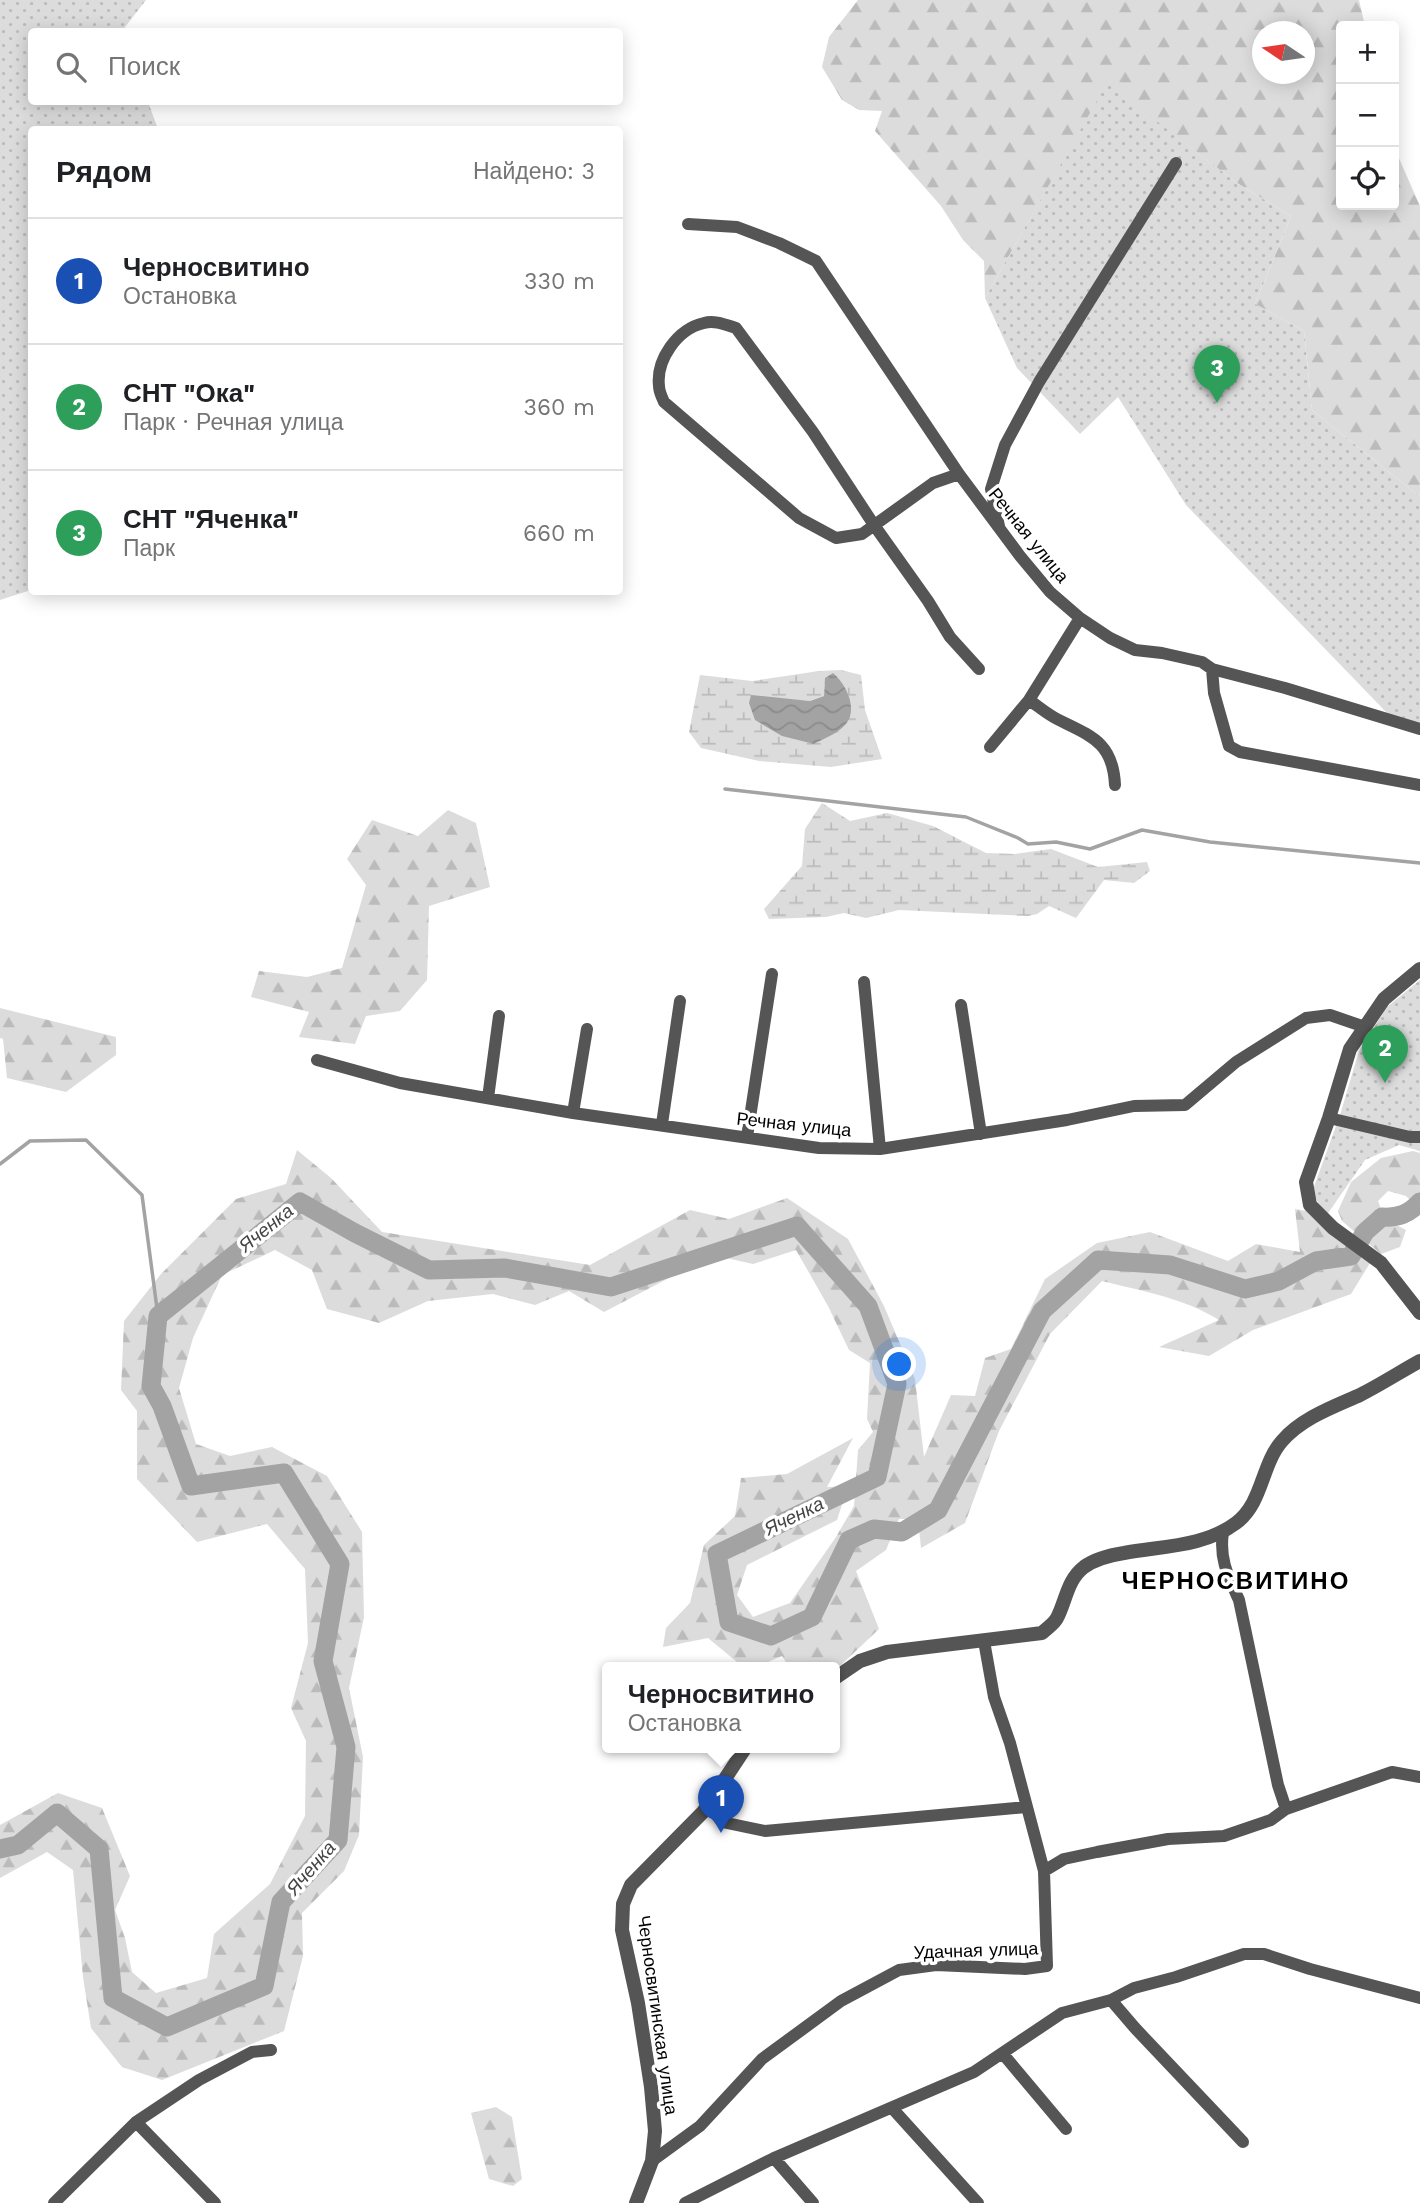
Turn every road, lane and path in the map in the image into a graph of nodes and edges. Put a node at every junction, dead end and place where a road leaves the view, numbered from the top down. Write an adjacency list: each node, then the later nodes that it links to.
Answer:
1 (1175, 163): 5 (street)
2 (688, 224): 3 (street, Речная улица)
3 (959, 474): 4 (street); 5 (street, Речная улица)
4 (874, 525): 4 (street); 7 (street)
5 (1000, 530): 6 (street, Речная улица)
6 (1080, 618): 8 (street, Речная улица); 9 (street)
7 (979, 669)
8 (1212, 669): 10 (street, Речная улица); 13 (street)
9 (1029, 700): 11 (street); 12 (street)
10 (1420, 729)
11 (990, 747)
12 (1115, 785)
13 (1420, 785)
14 (1420, 969): 20 (street)
15 (772, 974): 29 (street)
16 (864, 982): 30 (street)
17 (680, 1001): 26 (street)
18 (961, 1005): 27 (street)
19 (499, 1016): 23 (street)
20 (1365, 1027): 25 (street); 27 (street, Речная улица)
21 (587, 1029): 24 (street)
22 (317, 1060): 23 (street, Речная улица)
23 (488, 1098): 24 (street, Речная улица)
24 (573, 1113): 26 (street, Речная улица)
25 (1329, 1118): 28 (street); 31 (street)
26 (662, 1124): 29 (street, Речная улица)
27 (981, 1134): 30 (street, Речная улица)
28 (1420, 1136)
29 (747, 1137): 30 (street, Речная улица)
30 (880, 1149)
31 (1420, 1313)
32 (1420, 1361): 33 (street)
33 (1223, 1532): 34 (street); 40 (street)
34 (984, 1641): 35 (street); 39 (street)
35 (840, 1675)
36 (742, 1753): 38 (street, Черносвитинская улица)
37 (1420, 1777): 40 (street)
38 (709, 1805): 39 (street); 51 (street, Черносвитинская улица)
39 (1026, 1807): 41 (street)
40 (1286, 1809): 41 (street)
41 (1044, 1871): 51 (street, Удачная улица)
42 (1420, 1998): 43 (street)
43 (1111, 2000): 45 (street); 49 (street)
44 (271, 2050): 47 (street)
45 (1003, 2054): 46 (street); 48 (street)
46 (892, 2108): 50 (street); 57 (street)
47 (136, 2122): 52 (street); 53 (street)
48 (1066, 2129)
49 (1243, 2142)
50 (774, 2158): 55 (street); 56 (street)
51 (652, 2161): 54 (street, Черносвитинская улица)
52 (54, 2203)
53 (215, 2203)
54 (636, 2203)
55 (685, 2203)
56 (813, 2203)
57 (978, 2203)

